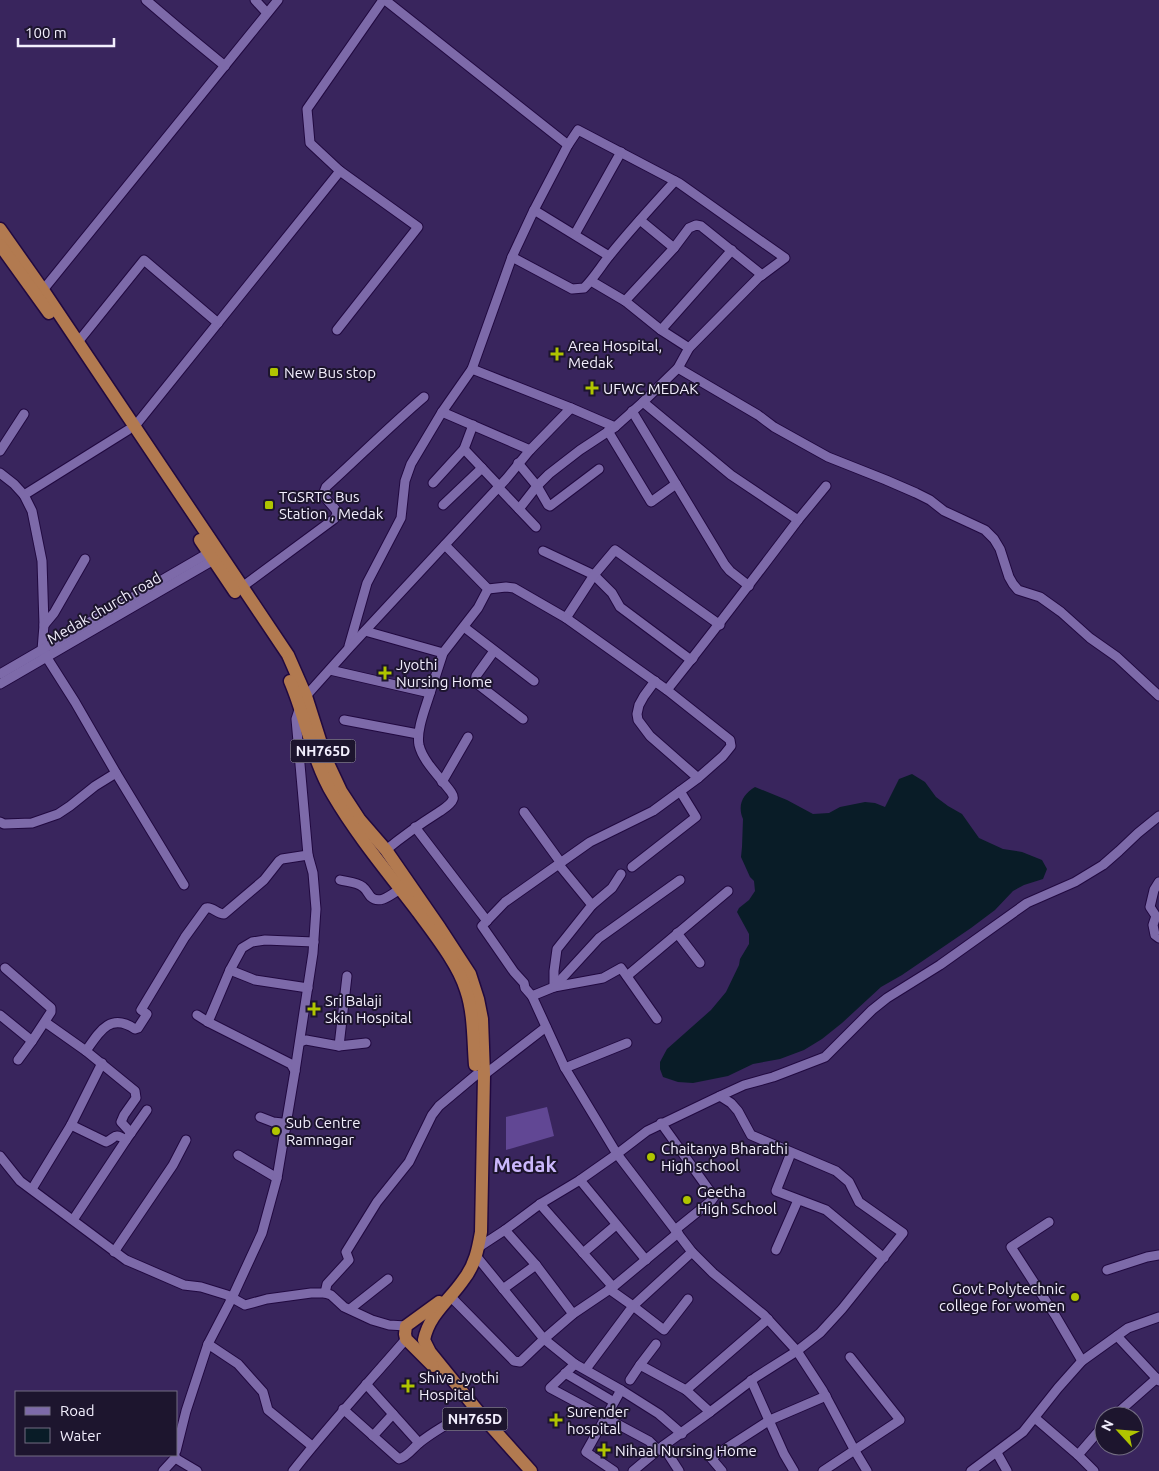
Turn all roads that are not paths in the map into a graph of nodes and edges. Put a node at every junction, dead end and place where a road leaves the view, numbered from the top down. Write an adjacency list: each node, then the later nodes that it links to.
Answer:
1 (146, 0): 6 (street)
2 (255, 0): 5 (street)
3 (278, 0): 5 (street)
4 (384, 0): 7 (street); 9 (street)
5 (267, 13): 6 (street)
6 (225, 66): 22 (street)
7 (568, 144): 8 (street); 11 (street)
8 (621, 152): 10 (street); 14 (street)
9 (340, 171): 24 (street); 25 (street)
10 (676, 182): 12 (street); 20 (street)
11 (534, 210): 14 (street); 19 (street)
12 (640, 220): 16 (street); 18 (street)
13 (0, 229): 22 (highway, NH765D)
14 (575, 234): 18 (street)
15 (0, 245): 38 (highway, NH765D)
16 (674, 248): 17 (street); 23 (street)
17 (732, 250): 20 (street); 26 (street)
18 (609, 256): 21 (street)
19 (512, 257): 21 (street); 30 (street)
20 (762, 275): 28 (street)
21 (591, 281): 23 (street)
22 (43, 290): 27 (highway, NH765D)
23 (625, 302): 26 (street)
24 (218, 323): 27 (street); 38 (street)
25 (337, 330)
26 (661, 330): 28 (street)
27 (78, 342): 38 (highway, NH765D)
28 (689, 348): 29 (street)
29 (678, 368): 32 (street); 82 (street)
30 (472, 369): 33 (street); 35 (street)
31 (424, 397): 63 (street)
32 (643, 402): 34 (street); 55 (street)
33 (571, 408): 39 (street); 41 (street)
34 (632, 411): 39 (street); 48 (street)
35 (442, 412): 37 (street); 70 (street)
36 (24, 414): 42 (street)
37 (473, 425): 40 (street); 41 (street)
38 (131, 428): 52 (street); 59 (highway, NH765D)
39 (611, 429): 48 (street); 50 (street)
40 (464, 449): 44 (street); 47 (street)
41 (530, 450): 43 (street)
42 (0, 451)
43 (518, 464): 49 (street); 50 (street)
44 (482, 468): 49 (street); 53 (street)
45 (599, 469): 50 (street)
46 (0, 473): 52 (street)
47 (433, 483)
48 (676, 484): 62 (street)
49 (499, 486): 54 (street); 57 (street)
50 (537, 486): 54 (street)
51 (826, 486): 55 (street)
52 (24, 495): 66 (street)
53 (443, 506)
54 (519, 509): 56 (street)
55 (798, 520): 62 (street)
56 (536, 527)
57 (445, 545): 64 (street); 69 (street)
58 (543, 550): 61 (street)
59 (215, 554): 63 (highway, NH765D); 73 (street, Medak church road); 83 (highway, NH765D)
60 (85, 559): 66 (street)
61 (594, 575): 65 (street); 67 (street); 74 (street)
62 (749, 586): 67 (street)
63 (242, 587): 83 (highway, NH765D)
64 (488, 589): 65 (street); 68 (street)
65 (566, 618): 78 (street)
66 (44, 625): 73 (street)
67 (720, 625): 74 (street)
68 (464, 627): 71 (street); 72 (street)
69 (365, 631): 70 (street); 72 (street)
70 (349, 648): 75 (street)
71 (494, 651): 77 (street); 84 (street)
72 (443, 653): 81 (street)
73 (44, 654): 76 (street, Medak church road); 79 (street, Medak church road); 88 (street)
74 (693, 658): 80 (street)
75 (330, 670): 81 (street); 83 (street)
76 (0, 674)
77 (534, 681)
78 (655, 682): 80 (street); 89 (street)
79 (0, 684)
80 (667, 690): 89 (street)
81 (430, 692): 86 (street)
82 (1159, 696)
83 (303, 702): 96 (highway, NH765D); 97 (street); 105 (highway, NH765D)
84 (524, 719)
85 (344, 720): 86 (street)
86 (418, 734): 90 (street)
87 (468, 737): 90 (street)
88 (116, 773): 94 (street); 104 (street)
89 (698, 778): 91 (street)
90 (442, 782): 95 (street)
91 (680, 791): 98 (street); 99 (street)
92 (524, 812): 98 (street)
93 (1159, 816): 137 (street)
94 (0, 822)
95 (415, 827): 96 (street); 108 (street)
96 (386, 850): 136 (highway, NH765D)
97 (308, 855): 111 (street); 131 (street)
98 (561, 863): 107 (street); 108 (street)
99 (632, 867)
100 (621, 874): 107 (street)
101 (340, 880): 105 (street)
102 (680, 880): 117 (street)
103 (1159, 882): 110 (street)
104 (184, 885)
105 (400, 889): 136 (highway, NH765D)
106 (728, 891): 109 (street)
107 (592, 905): 117 (street)
108 (487, 921): 119 (street)
109 (677, 933): 112 (street); 116 (street)
110 (1159, 938)
111 (314, 942): 114 (street); 118 (street)
112 (700, 963)
113 (5, 968): 123 (street)
114 (230, 970): 118 (street); 124 (street)
115 (347, 976): 130 (street)
116 (627, 976): 117 (street); 122 (street)
117 (554, 986): 119 (street)
118 (308, 988): 127 (street)
119 (532, 996): 125 (street)
120 (0, 1014): 126 (street)
121 (197, 1015): 124 (street)
122 (657, 1019)
123 (45, 1022): 126 (street); 131 (street)
124 (208, 1022): 135 (street)
125 (546, 1027): 134 (street); 136 (street)
126 (32, 1041): 132 (street)
127 (300, 1042): 130 (street); 135 (street)
128 (366, 1043): 130 (street)
129 (627, 1043): 134 (street)
130 (339, 1046)
131 (86, 1051): 133 (street)
132 (18, 1060)
133 (102, 1063): 141 (street); 143 (street)
134 (565, 1068): 146 (street)
135 (295, 1071): 142 (street)
136 (480, 1075): 161 (highway, NH765D); 172 (street); 181 (highway, NH765D)
137 (720, 1096): 140 (street); 145 (street)
138 (147, 1110): 143 (street)
139 (260, 1117): 142 (street)
140 (661, 1123): 146 (street); 158 (street)
141 (71, 1125): 143 (street); 151 (street)
142 (285, 1130): 149 (street)
143 (128, 1137): 154 (street)
144 (186, 1140): 160 (street)
145 (792, 1153): 152 (street); 165 (street)
146 (617, 1154): 150 (street); 158 (street)
147 (238, 1155): 149 (street)
148 (0, 1156): 151 (street)
149 (277, 1178): 174 (street)
150 (580, 1180): 153 (street); 156 (street)
151 (32, 1189): 154 (street)
152 (798, 1200): 159 (street); 165 (street)
153 (540, 1204): 157 (street); 163 (street)
154 (73, 1220): 160 (street)
155 (1049, 1222): 189 (street)
156 (616, 1225): 163 (street); 166 (street)
157 (506, 1230): 161 (street); 167 (street)
158 (676, 1232): 162 (street); 166 (street)
159 (776, 1250)
160 (114, 1252): 174 (street)
161 (478, 1252): 171 (street); 173 (highway, NH765D)
162 (692, 1252): 176 (street); 180 (street)
163 (583, 1253): 170 (street)
164 (1159, 1256): 168 (street)
165 (884, 1258): 187 (street)
166 (646, 1260): 170 (street)
167 (536, 1265): 171 (street); 178 (street)
168 (1107, 1270)
169 (388, 1279): 177 (street)
170 (611, 1288): 176 (street); 178 (street)
171 (503, 1289): 184 (street)
172 (325, 1293): 174 (street); 177 (street)
173 (450, 1297): 184 (street); 226 (highway, NH765D)
174 (232, 1298): 185 (street)
175 (688, 1299): 176 (street)
176 (633, 1306): 192 (street)
177 (350, 1309): 181 (street)
178 (573, 1314): 184 (street)
179 (1159, 1317): 182 (street)
180 (768, 1319): 187 (street); 199 (street)
181 (406, 1326): 183 (highway)
182 (1117, 1336): 189 (street); 194 (street)
183 (406, 1339): 197 (street); 204 (highway, NH765D)
184 (544, 1339): 190 (street)
185 (208, 1344): 213 (street); 215 (street)
186 (656, 1344): 191 (street)
187 (797, 1351): 196 (street); 200 (street)
188 (850, 1357): 217 (street)
189 (1082, 1361): 208 (street)
190 (575, 1364): 192 (street); 193 (street)
191 (640, 1364): 195 (street); 199 (street)
192 (586, 1369): 198 (street)
193 (565, 1373): 201 (street); 207 (street)
194 (1158, 1379): 202 (street)
195 (630, 1380)
196 (751, 1380): 205 (street); 209 (street)
197 (366, 1384): 203 (street); 206 (street)
198 (621, 1390): 201 (street); 210 (street)
199 (686, 1390): 205 (street)
200 (826, 1396): 209 (street); 217 (street)
201 (614, 1402): 207 (street)
202 (1126, 1406)
203 (343, 1409): 211 (street); 215 (street)
204 (469, 1412): 214 (street); 225 (highway, NH765D)
205 (710, 1412): 210 (street)
206 (393, 1414): 211 (street); 214 (street)
207 (606, 1418): 216 (street); 227 (street)
208 (1035, 1418): 218 (street); 219 (street)
209 (770, 1420): 230 (street); 231 (street)
210 (682, 1434): 216 (street)
211 (373, 1436): 214 (street)
212 (1094, 1436): 219 (street)
213 (178, 1443)
214 (419, 1443)
215 (312, 1446): 224 (street)
216 (661, 1448): 228 (street); 229 (street)
217 (855, 1451): 232 (street); 233 (street)
218 (997, 1453): 234 (street); 235 (street)
219 (1078, 1454): 236 (street)
220 (174, 1456): 222 (street)
221 (176, 1456): 223 (street)
222 (162, 1471)
223 (197, 1471)
224 (293, 1471)
225 (522, 1471)
226 (531, 1471)
227 (614, 1471)
228 (633, 1471)
229 (679, 1471)
230 (722, 1471)
231 (794, 1471)
232 (823, 1471)
233 (867, 1471)
234 (970, 1471)
235 (1007, 1471)
236 (1094, 1471)

